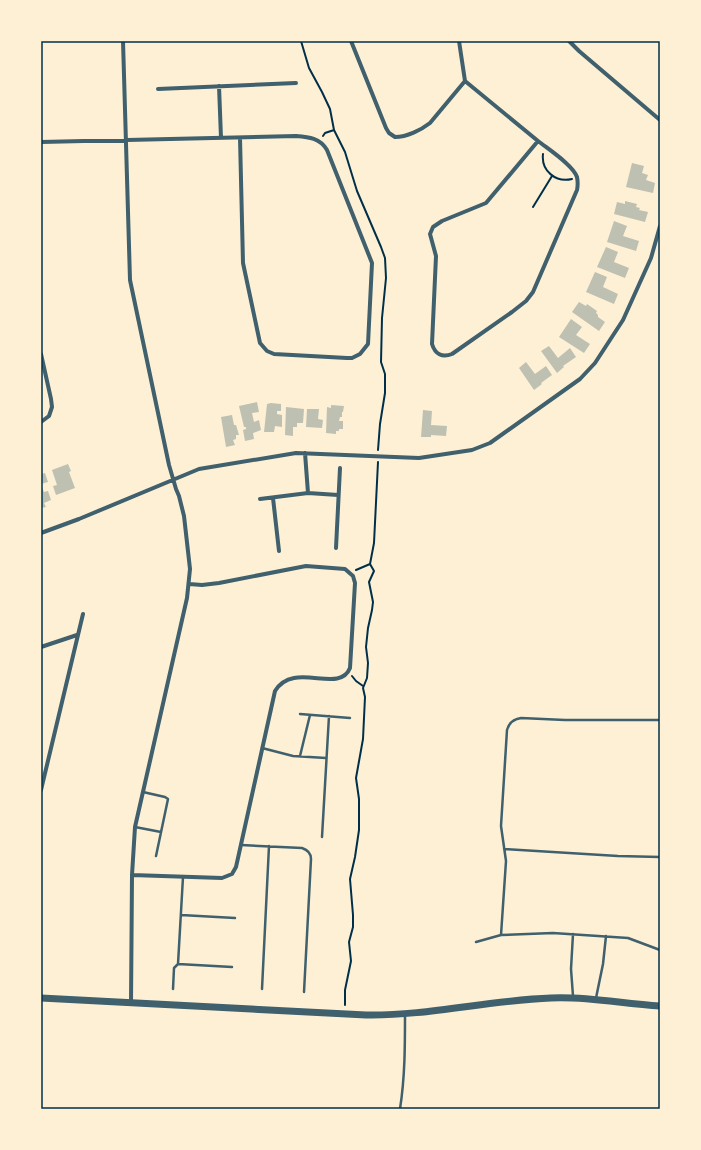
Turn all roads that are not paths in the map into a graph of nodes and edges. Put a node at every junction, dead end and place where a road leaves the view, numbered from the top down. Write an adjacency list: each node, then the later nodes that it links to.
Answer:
1 (124, 41): 12 (street)
2 (351, 41): 5 (street)
3 (459, 41): 5 (street)
4 (569, 41): 9 (street)
5 (465, 81): 13 (street)
6 (296, 83): 7 (street)
7 (219, 86): 8 (street); 10 (street)
8 (158, 89)
9 (660, 120)
10 (221, 138): 11 (street); 12 (street)
11 (240, 138): 11 (street)
12 (126, 140): 14 (street); 20 (street)
13 (538, 141): 13 (street)
14 (41, 142)
15 (660, 226): 18 (street)
16 (41, 354): 17 (street)
17 (41, 422)
18 (305, 453): 20 (street); 21 (street)
19 (340, 468): 22 (street)
20 (173, 480): 25 (street); 28 (street)
21 (308, 493): 22 (street); 23 (street)
22 (338, 495): 26 (street)
23 (273, 498): 24 (street); 27 (street)
24 (260, 499)
25 (41, 533)
26 (336, 548)
27 (279, 551)
28 (189, 584): 37 (street); 41 (street)
29 (83, 614): 30 (street)
30 (78, 635): 31 (street); 40 (street)
31 (41, 647)
32 (300, 714): 33 (lane)
33 (310, 714): 34 (lane); 38 (lane)
34 (329, 716): 35 (lane); 39 (lane)
35 (350, 718)
36 (660, 720): 47 (lane)
37 (262, 748): 38 (lane); 45 (street)
38 (300, 756): 39 (lane)
39 (326, 758): 44 (lane)
40 (41, 790)
41 (142, 792): 42 (street); 43 (lane)
42 (135, 827): 43 (lane); 50 (street)
43 (161, 832): 48 (lane)
44 (322, 837)
45 (241, 845): 46 (lane); 51 (street)
46 (269, 846): 62 (lane); 63 (lane)
47 (504, 849): 49 (lane); 55 (lane)
48 (156, 856)
49 (660, 857)
50 (132, 874): 51 (street); 67 (street)
51 (183, 877): 52 (lane)
52 (181, 915): 53 (lane); 59 (lane)
53 (235, 918)
54 (572, 934): 55 (lane); 56 (lane); 64 (lane)
55 (501, 935): 57 (lane)
56 (606, 936): 58 (lane); 66 (lane)
57 (476, 942)
58 (660, 950)
59 (178, 964): 60 (lane); 61 (lane)
60 (232, 966)
61 (173, 989)
62 (262, 989)
63 (304, 992)
64 (573, 997): 66 (street); 71 (street)
65 (41, 998): 67 (street)
66 (596, 998): 68 (street)
67 (131, 1002): 71 (street)
68 (646, 1006): 69 (street); 70 (street)
69 (660, 1006)
70 (660, 1011)
71 (405, 1014): 72 (lane)
72 (400, 1109)

